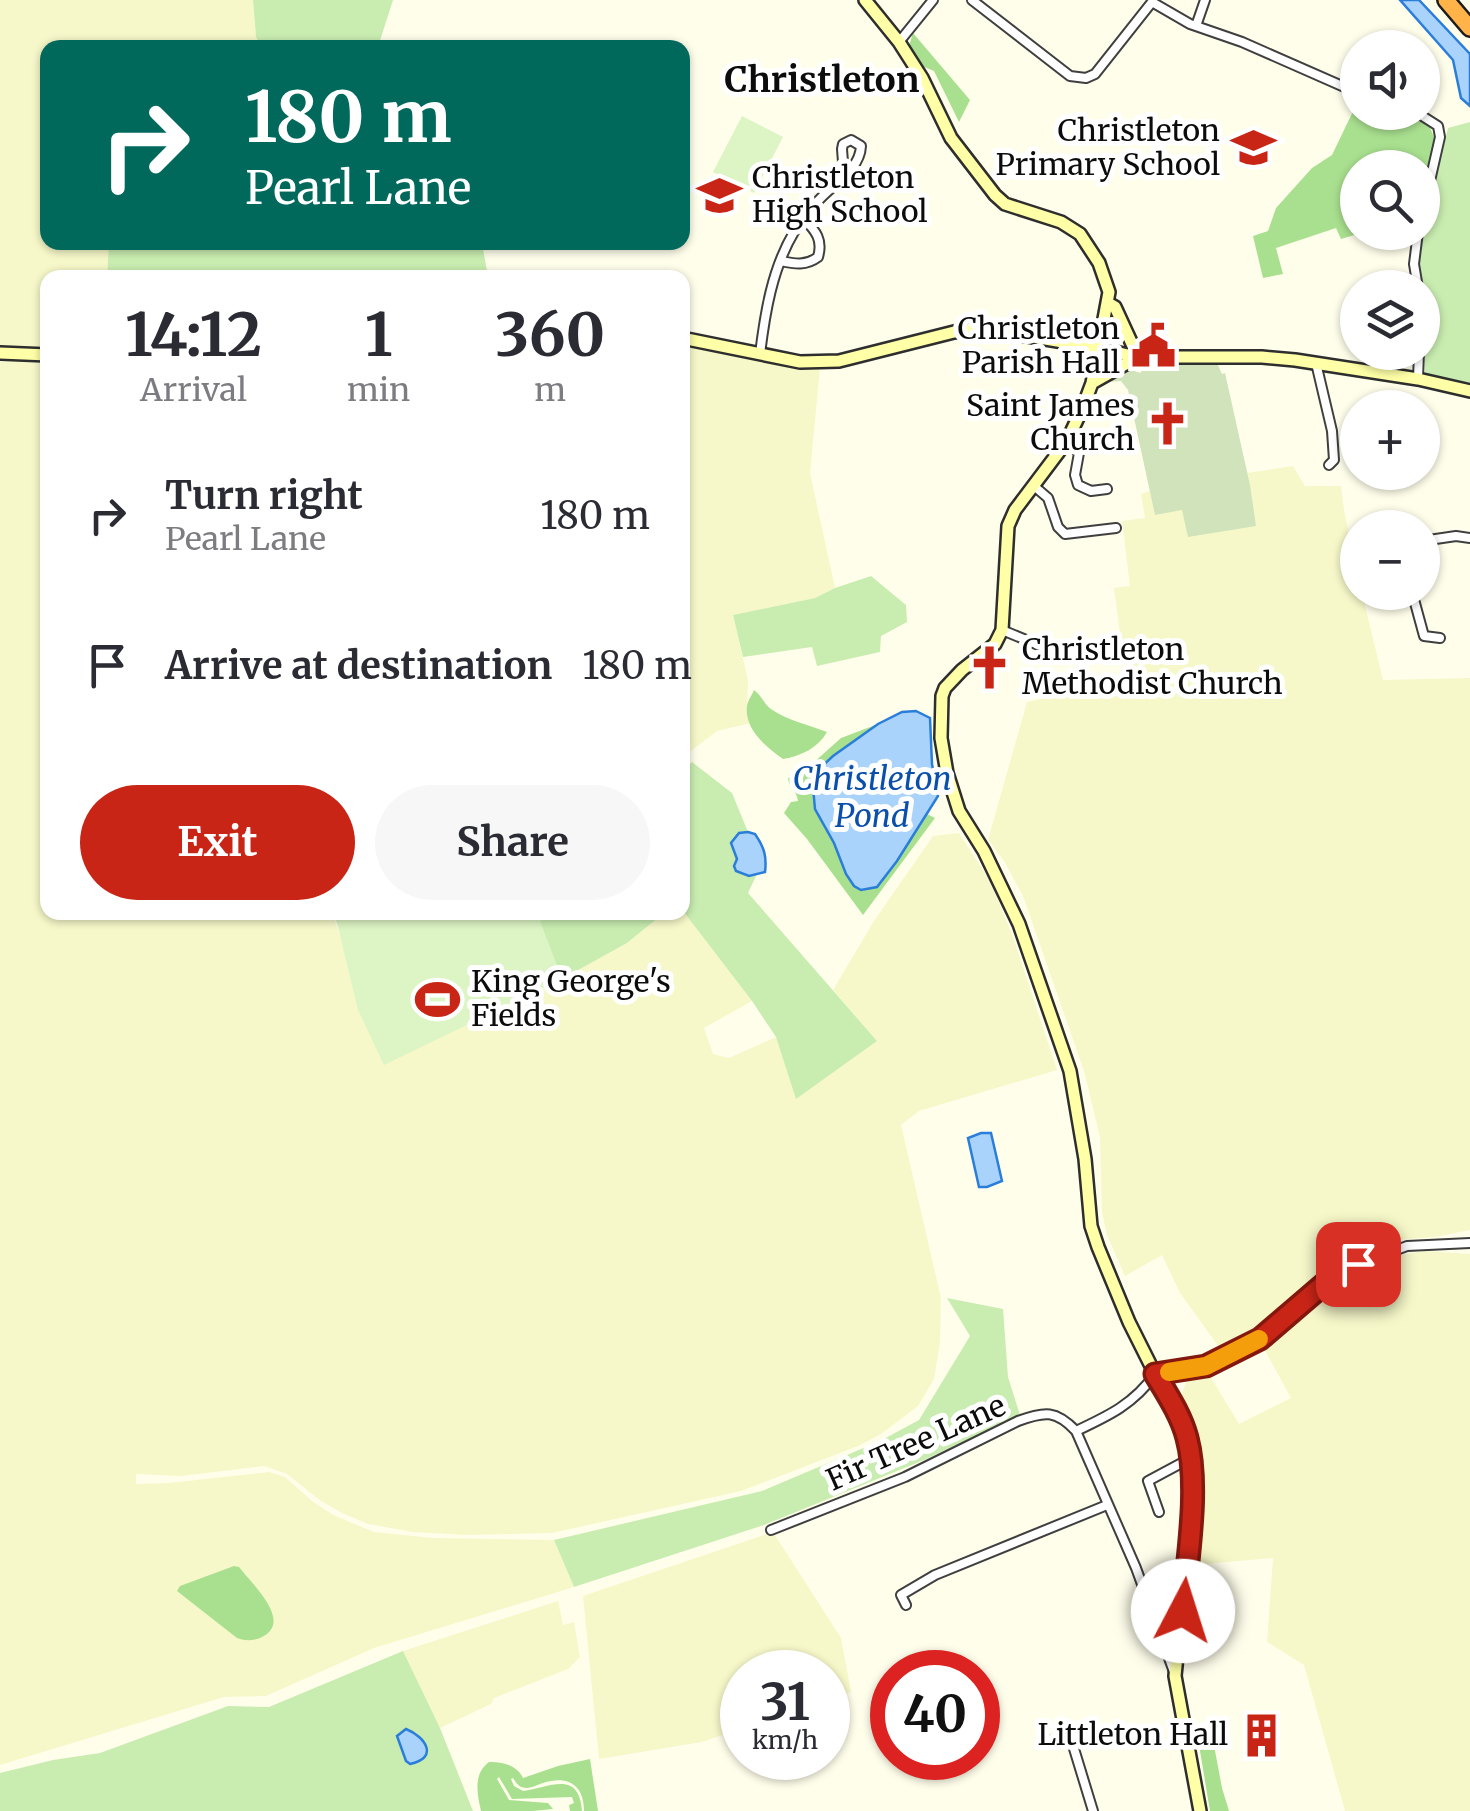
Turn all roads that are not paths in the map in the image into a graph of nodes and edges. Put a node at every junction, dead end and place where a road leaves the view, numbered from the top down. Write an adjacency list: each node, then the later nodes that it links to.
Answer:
1 (865, 0): 9 (street)
2 (932, 0): 9 (street)
3 (972, 0): 6 (street)
4 (1204, 0): 7 (street)
5 (1446, 0): 8 (highway)
6 (1150, 1): 7 (street)
7 (1196, 26): 10 (street)
8 (1470, 28)
9 (899, 42): 14 (street)
10 (1340, 85)
11 (844, 175): 12 (street)
12 (804, 219): 13 (street); 13 (street)
13 (780, 261): 18 (street)
14 (1108, 303): 16 (street); 20 (street)
15 (690, 340): 18 (street)
16 (1099, 348): 18 (street); 20 (street); 24 (street)
17 (0, 353): 19 (street)
18 (760, 354)
19 (40, 355)
20 (1137, 357): 21 (street); 24 (street)
21 (1316, 363): 23 (street); 27 (street)
22 (1418, 370): 23 (street)
23 (1418, 379): 25 (street)
24 (1092, 383): 26 (street)
25 (1470, 391)
26 (1067, 441): 28 (street); 29 (street)
27 (1328, 465)
28 (1034, 486): 32 (street); 36 (street)
29 (1107, 489)
30 (1101, 516): 32 (street)
31 (1116, 528): 32 (street)
32 (1104, 530)
33 (1440, 538): 34 (street)
34 (1470, 538)
35 (1417, 610): 37 (street)
36 (1002, 630): 40 (street); 42 (street)
37 (1440, 638)
38 (1071, 640): 40 (street)
39 (1091, 652): 40 (street)
40 (1072, 654)
41 (1470, 1242): 42 (street)
42 (1155, 1374): 43 (street); 44 (street)
43 (1076, 1432): 45 (street); 47 (street, Fir Tree Lane)
44 (1190, 1460): 46 (street); 49 (street)
45 (1107, 1505): 48 (street); 49 (street)
46 (1159, 1512)
47 (771, 1530)
48 (906, 1604)
49 (1175, 1676): 52 (street)
50 (1052, 1740): 51 (street)
51 (1093, 1811)
52 (1200, 1811)

